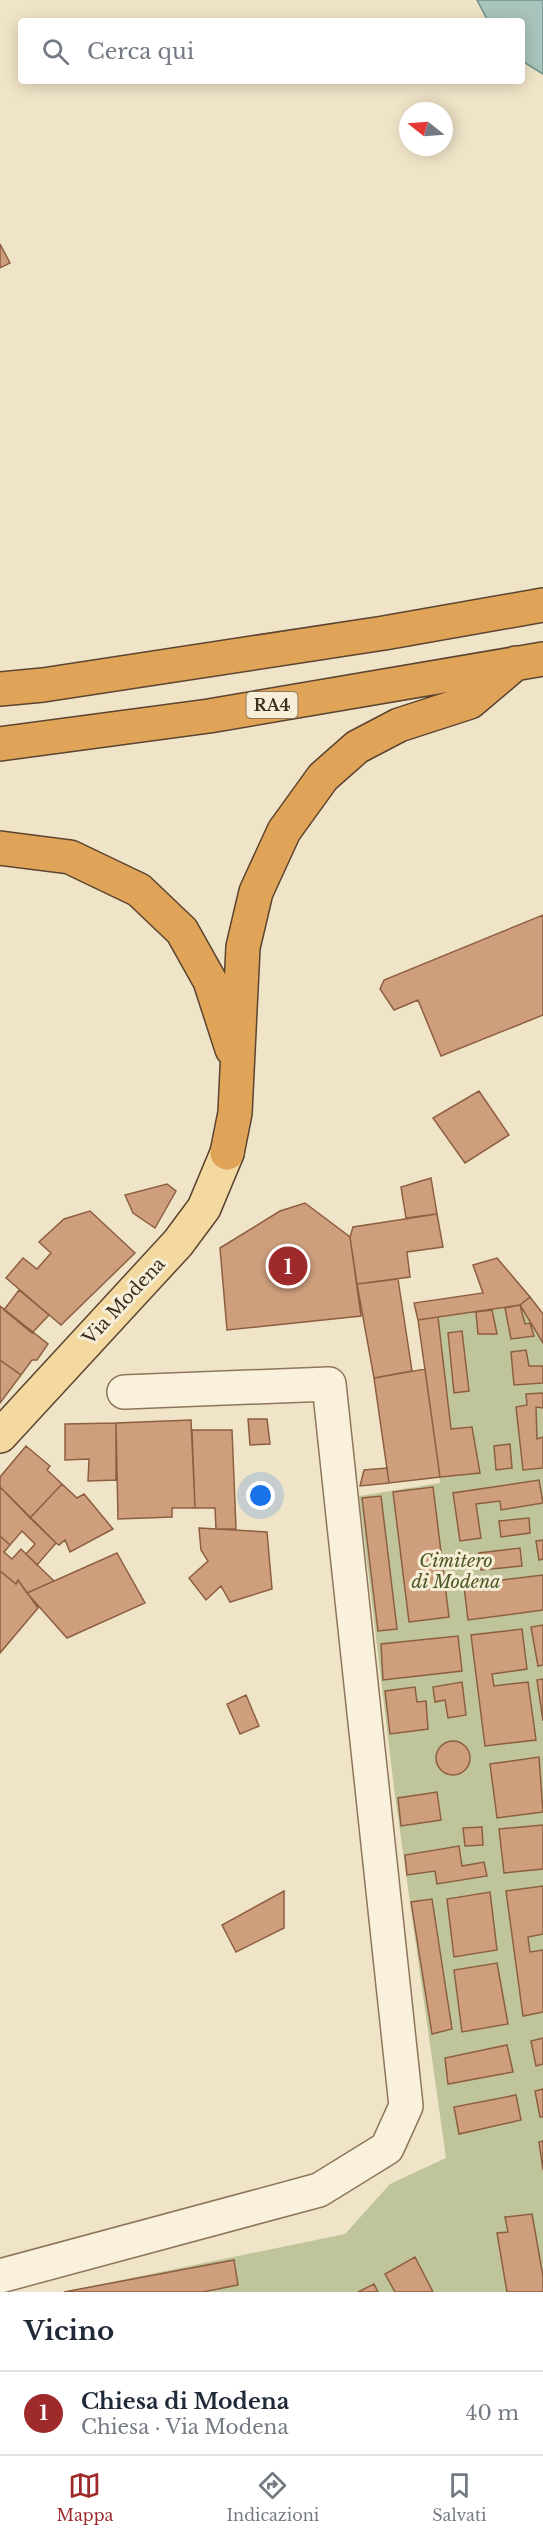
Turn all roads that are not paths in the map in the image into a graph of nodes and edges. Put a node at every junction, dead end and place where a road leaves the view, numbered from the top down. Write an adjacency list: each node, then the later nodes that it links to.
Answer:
1 (543, 605): 4 (highway)
2 (530, 661): 6 (highway, RA4); 8 (highway)
3 (0, 665): 4 (highway)
4 (43, 685): 5 (highway)
5 (0, 689)
6 (0, 744)
7 (0, 848): 8 (highway)
8 (238, 1068): 9 (highway)
9 (227, 1153): 11 (main road, Via Modena)
10 (124, 1392): 12 (street)
11 (0, 1436)
12 (0, 2276)

